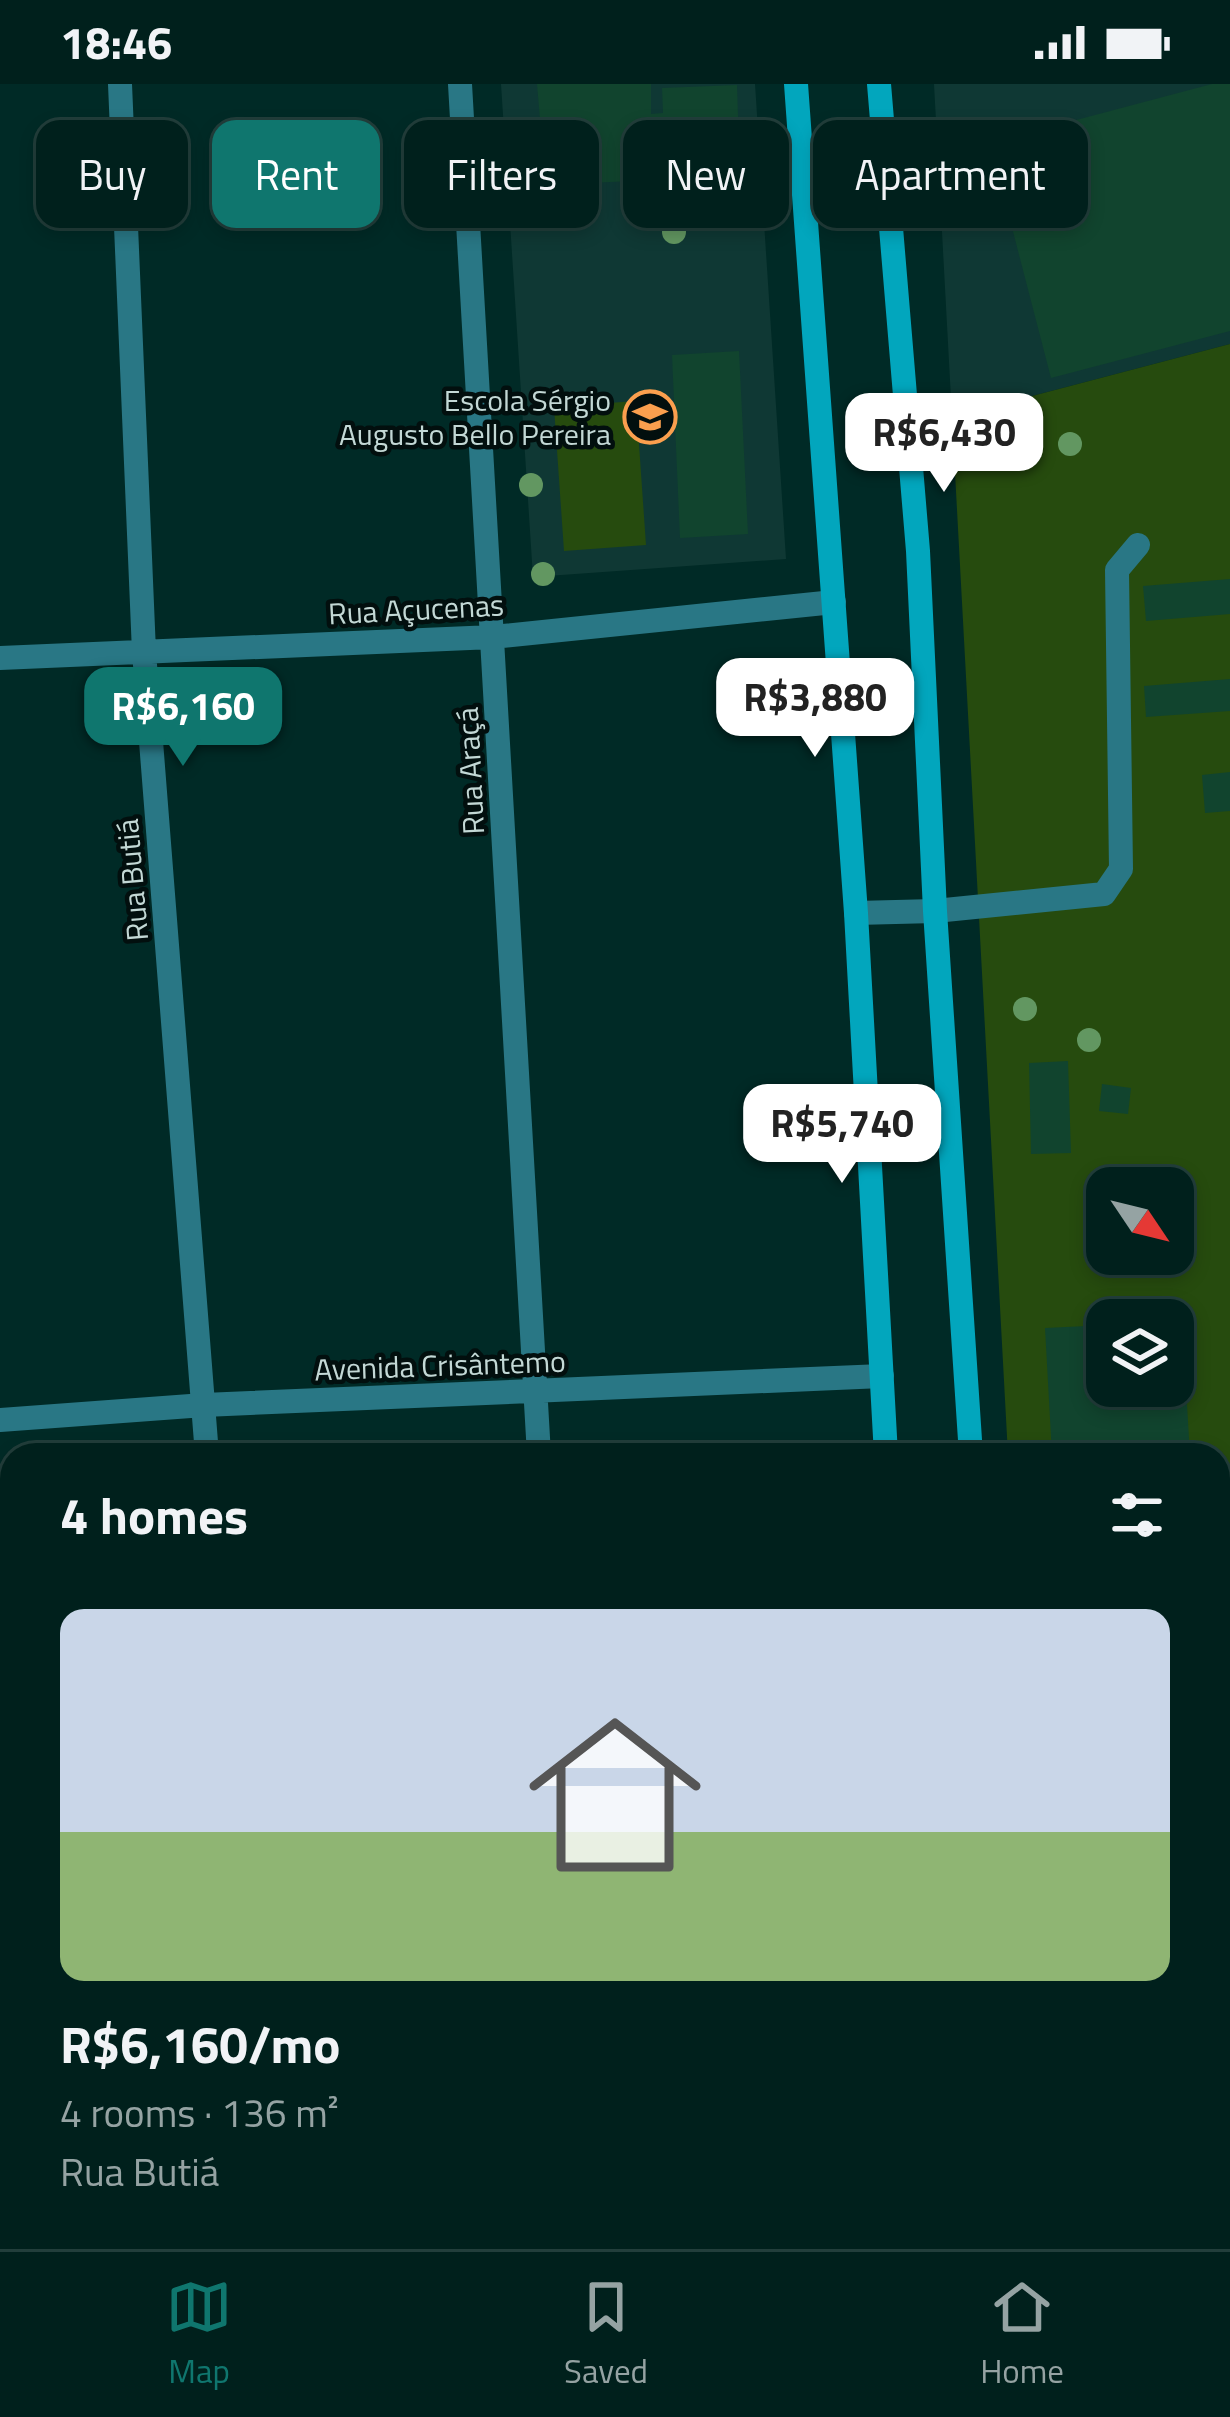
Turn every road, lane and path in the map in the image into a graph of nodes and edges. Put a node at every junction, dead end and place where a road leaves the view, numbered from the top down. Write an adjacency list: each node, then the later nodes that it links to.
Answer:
1 (120, 84): 8 (street, Rua Butiá)
2 (460, 84): 7 (street, Rua Araçá)
3 (796, 84): 6 (street)
4 (879, 84): 10 (street)
5 (1138, 544): 10 (street)
6 (834, 602): 7 (street, Rua Açucenas); 11 (street)
7 (493, 637): 8 (street, Rua Açucenas); 13 (street, Rua Araçá)
8 (144, 652): 9 (street, Rua Açucenas); 14 (street, Rua Butiá)
9 (0, 658)
10 (935, 911): 11 (street); 19 (street)
11 (856, 913): 12 (street)
12 (882, 1376): 13 (street, Avenida Crisântemo); 18 (street)
13 (536, 1390): 14 (street, Avenida Crisântemo); 17 (street, Rua Araçá)
14 (204, 1405): 15 (street, Avenida Crisântemo); 16 (street, Rua Butiá)
15 (0, 1420)
16 (206, 1443)
17 (538, 1443)
18 (885, 1443)
19 (970, 1443)

